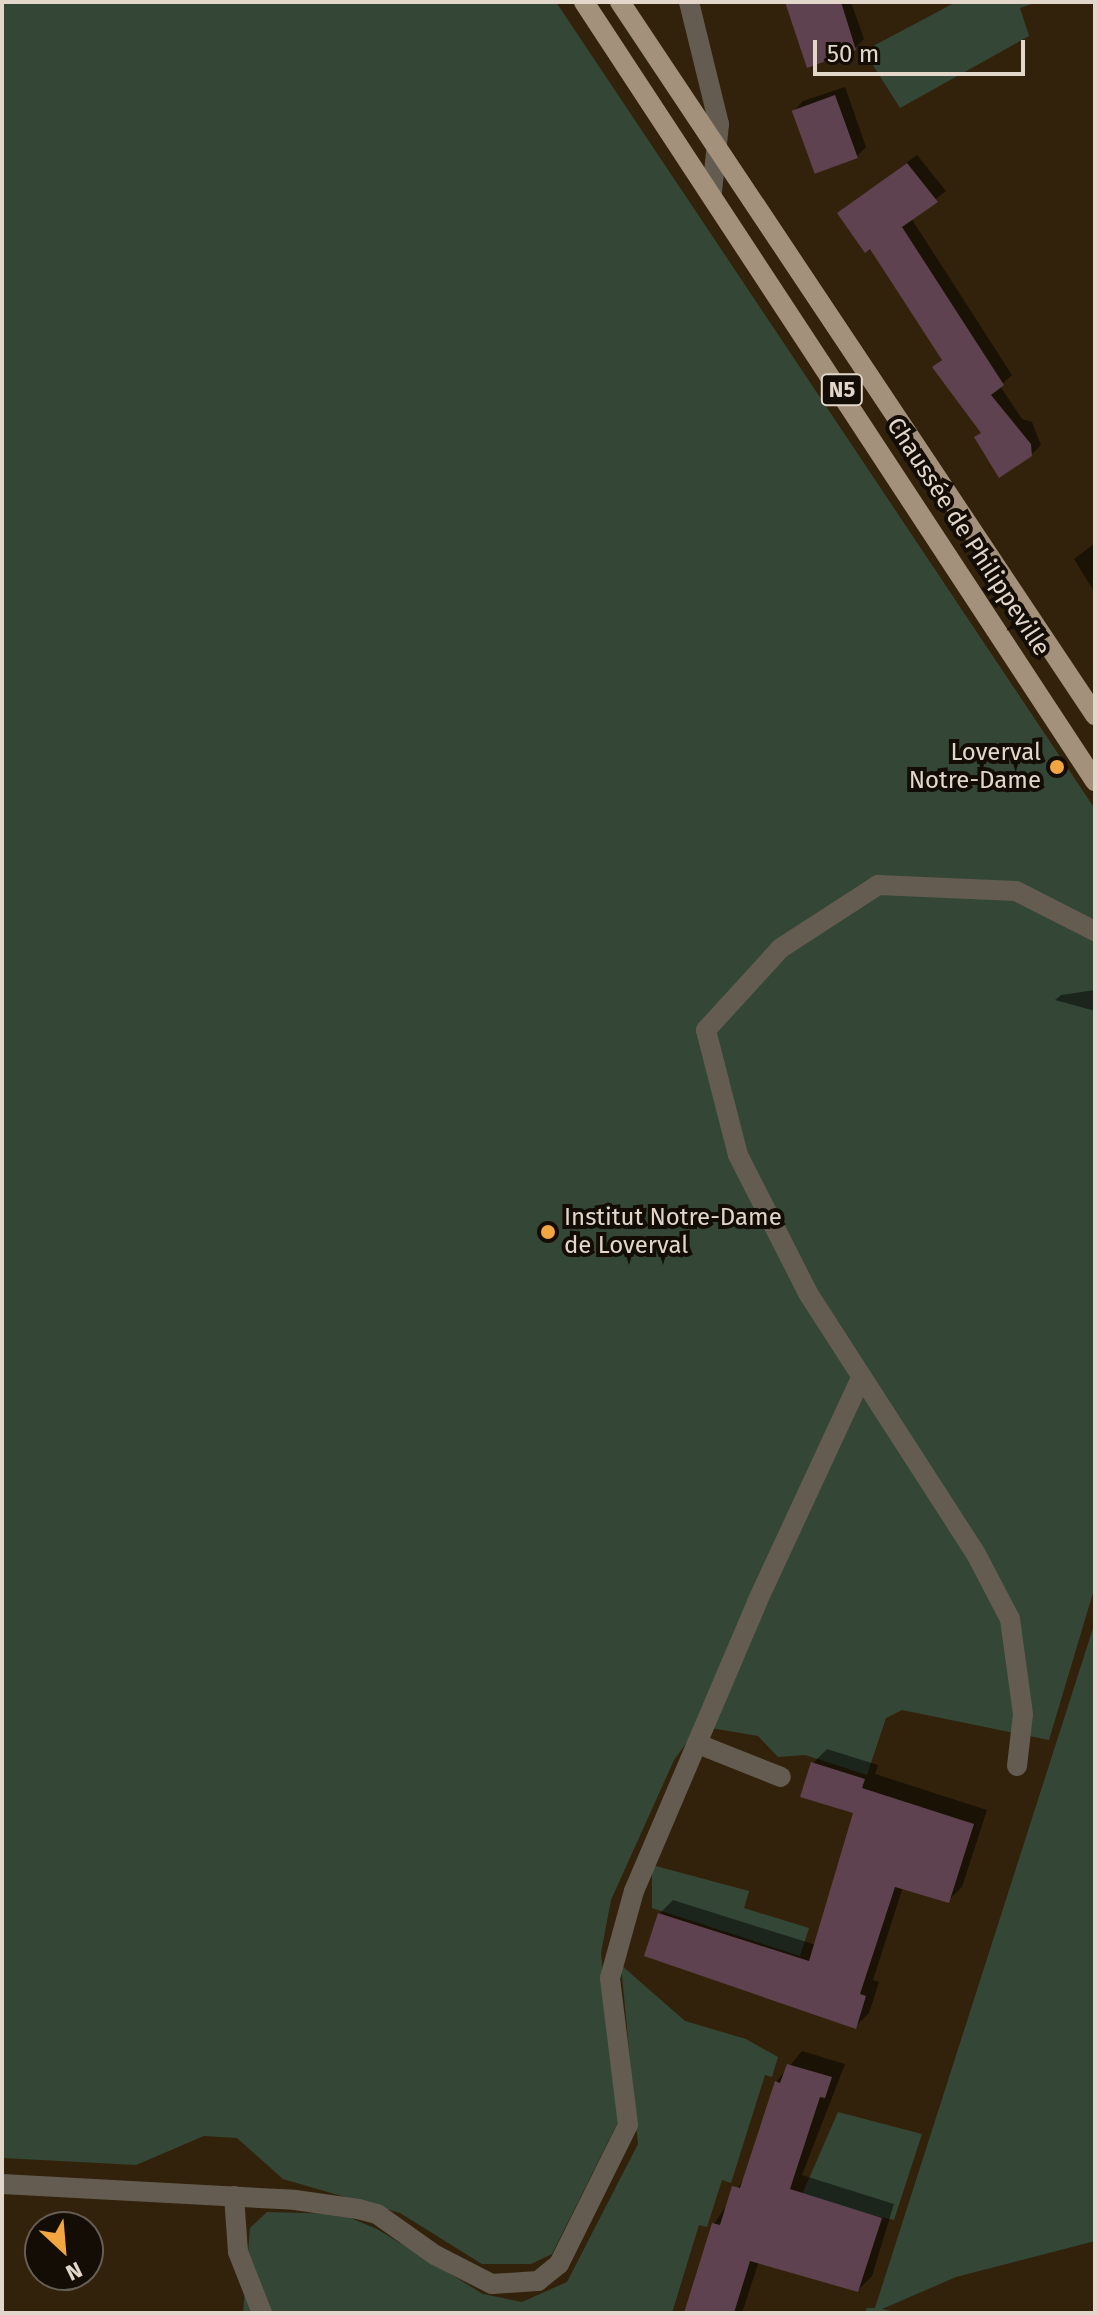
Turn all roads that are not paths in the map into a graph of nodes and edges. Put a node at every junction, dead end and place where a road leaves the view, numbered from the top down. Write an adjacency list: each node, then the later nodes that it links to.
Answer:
1 (584, 2): 5 (main road, Chaussée de Philippeville / N5)
2 (620, 2): 4 (main road, Chaussée de Philippeville / N5)
3 (689, 2): 4 (street)
4 (718, 150): 5 (street); 6 (main road, Chaussée de Philippeville / N5)
5 (712, 192): 7 (main road, Chaussée de Philippeville / N5)
6 (1095, 715)
7 (1095, 781)
8 (1095, 931): 9 (street)
9 (861, 1378): 10 (street); 11 (street)
10 (698, 1744): 12 (street); 14 (street)
11 (1017, 1766)
12 (781, 1777)
13 (2, 2184): 14 (street)
14 (234, 2196): 15 (street)
15 (262, 2313)

